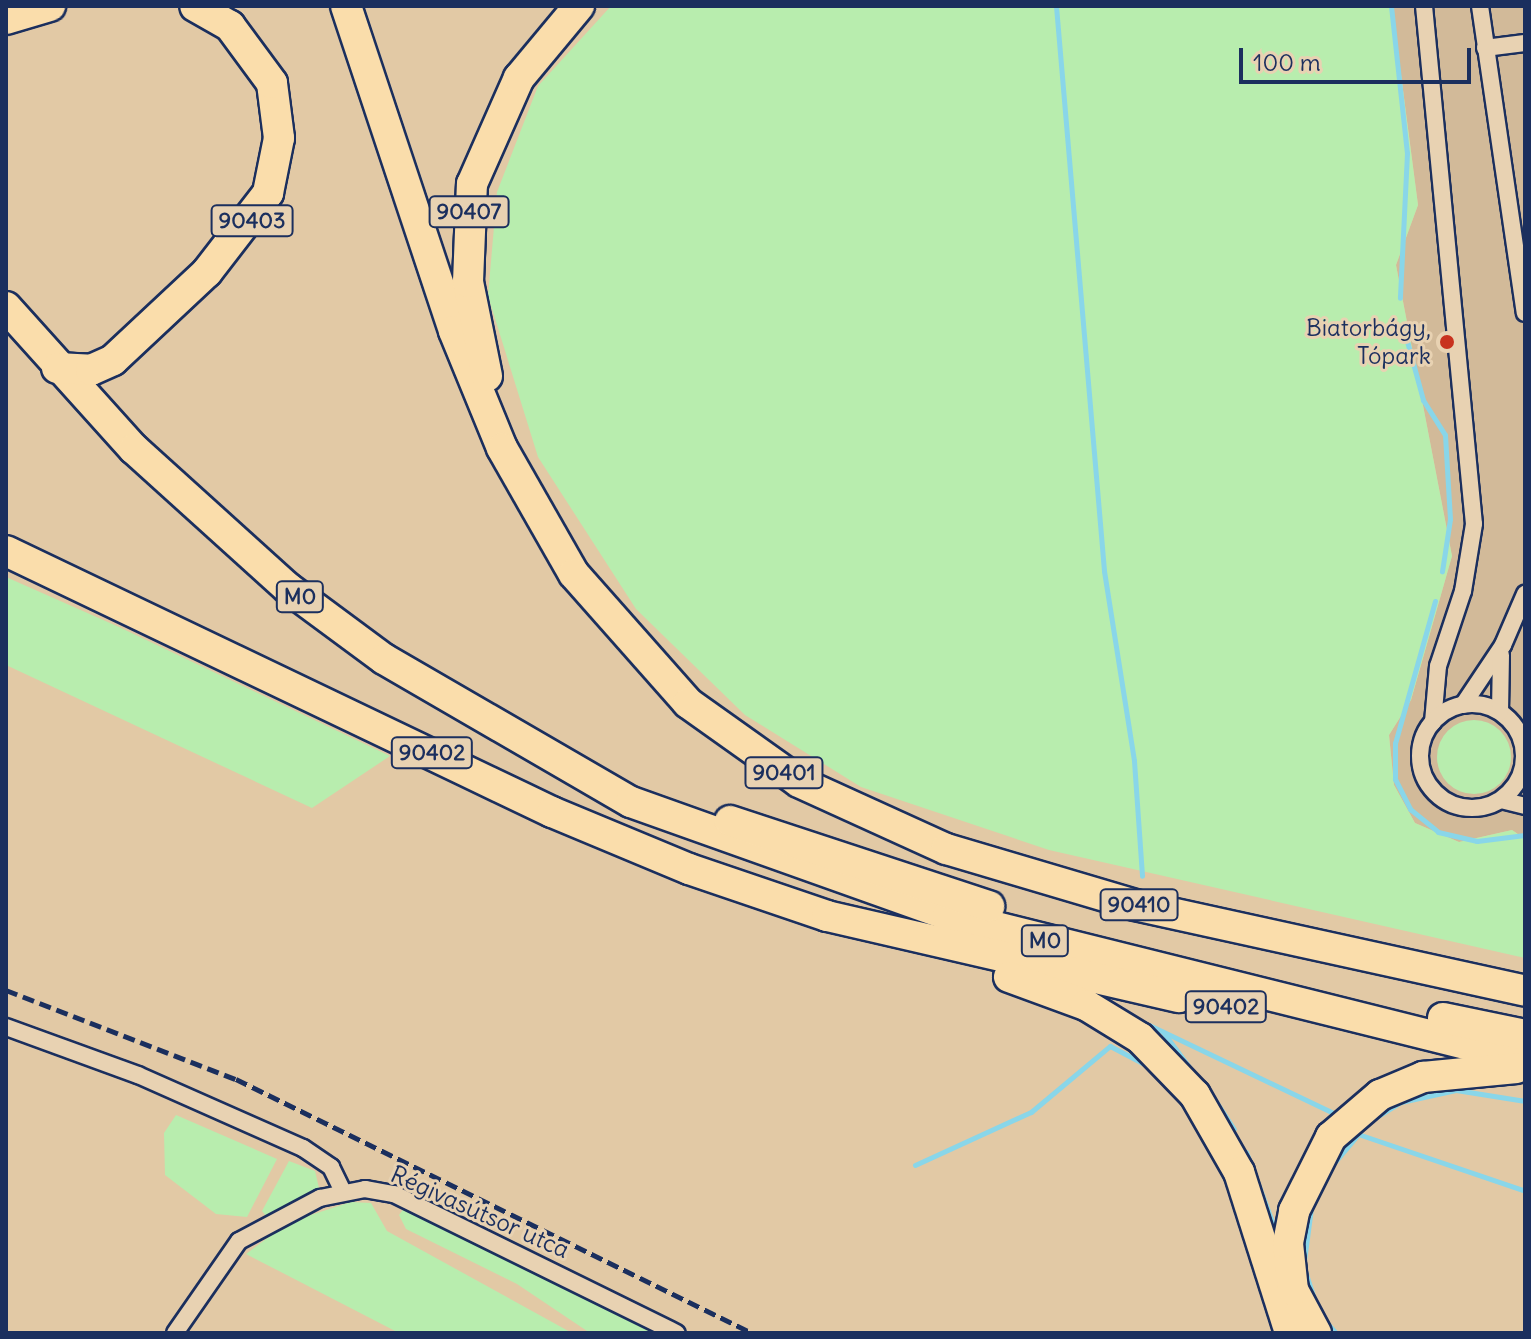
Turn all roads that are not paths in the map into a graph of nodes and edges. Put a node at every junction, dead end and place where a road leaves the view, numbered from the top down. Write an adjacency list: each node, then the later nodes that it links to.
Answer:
1 (195, 6): 12 (highway, 90403)
2 (346, 6): 13 (highway, 90401)
3 (579, 6): 13 (highway, 90407)
4 (1424, 6): 19 (street)
5 (1480, 6): 9 (street)
6 (49, 7): 7 (highway)
7 (6, 19)
8 (1525, 43): 9 (street)
9 (1485, 48): 11 (street)
10 (6, 307): 12 (highway)
11 (1525, 313)
12 (57, 368): 27 (highway, M0)
13 (502, 448): 23 (highway, 90401)
14 (6, 551): 24 (highway, 90402)
15 (1525, 594): 16 (street)
16 (1503, 645): 17 (street); 18 (street)
17 (1463, 705): 18 (street); 19 (street)
18 (1512, 718): 20 (street)
19 (1433, 722): 21 (street)
20 (1525, 760): 21 (street)
21 (1501, 800): 22 (street)
22 (1525, 806)
23 (946, 849): 25 (highway, 90410)
24 (931, 943): 27 (highway, 90402); 31 (highway)
25 (1525, 991)
26 (6, 1027): 28 (street)
27 (1524, 1055): 32 (highway)
28 (342, 1190): 29 (street); 30 (street, Régivasútsor utca)
29 (175, 1333)
30 (677, 1333)
31 (1290, 1333)
32 (1316, 1333)

